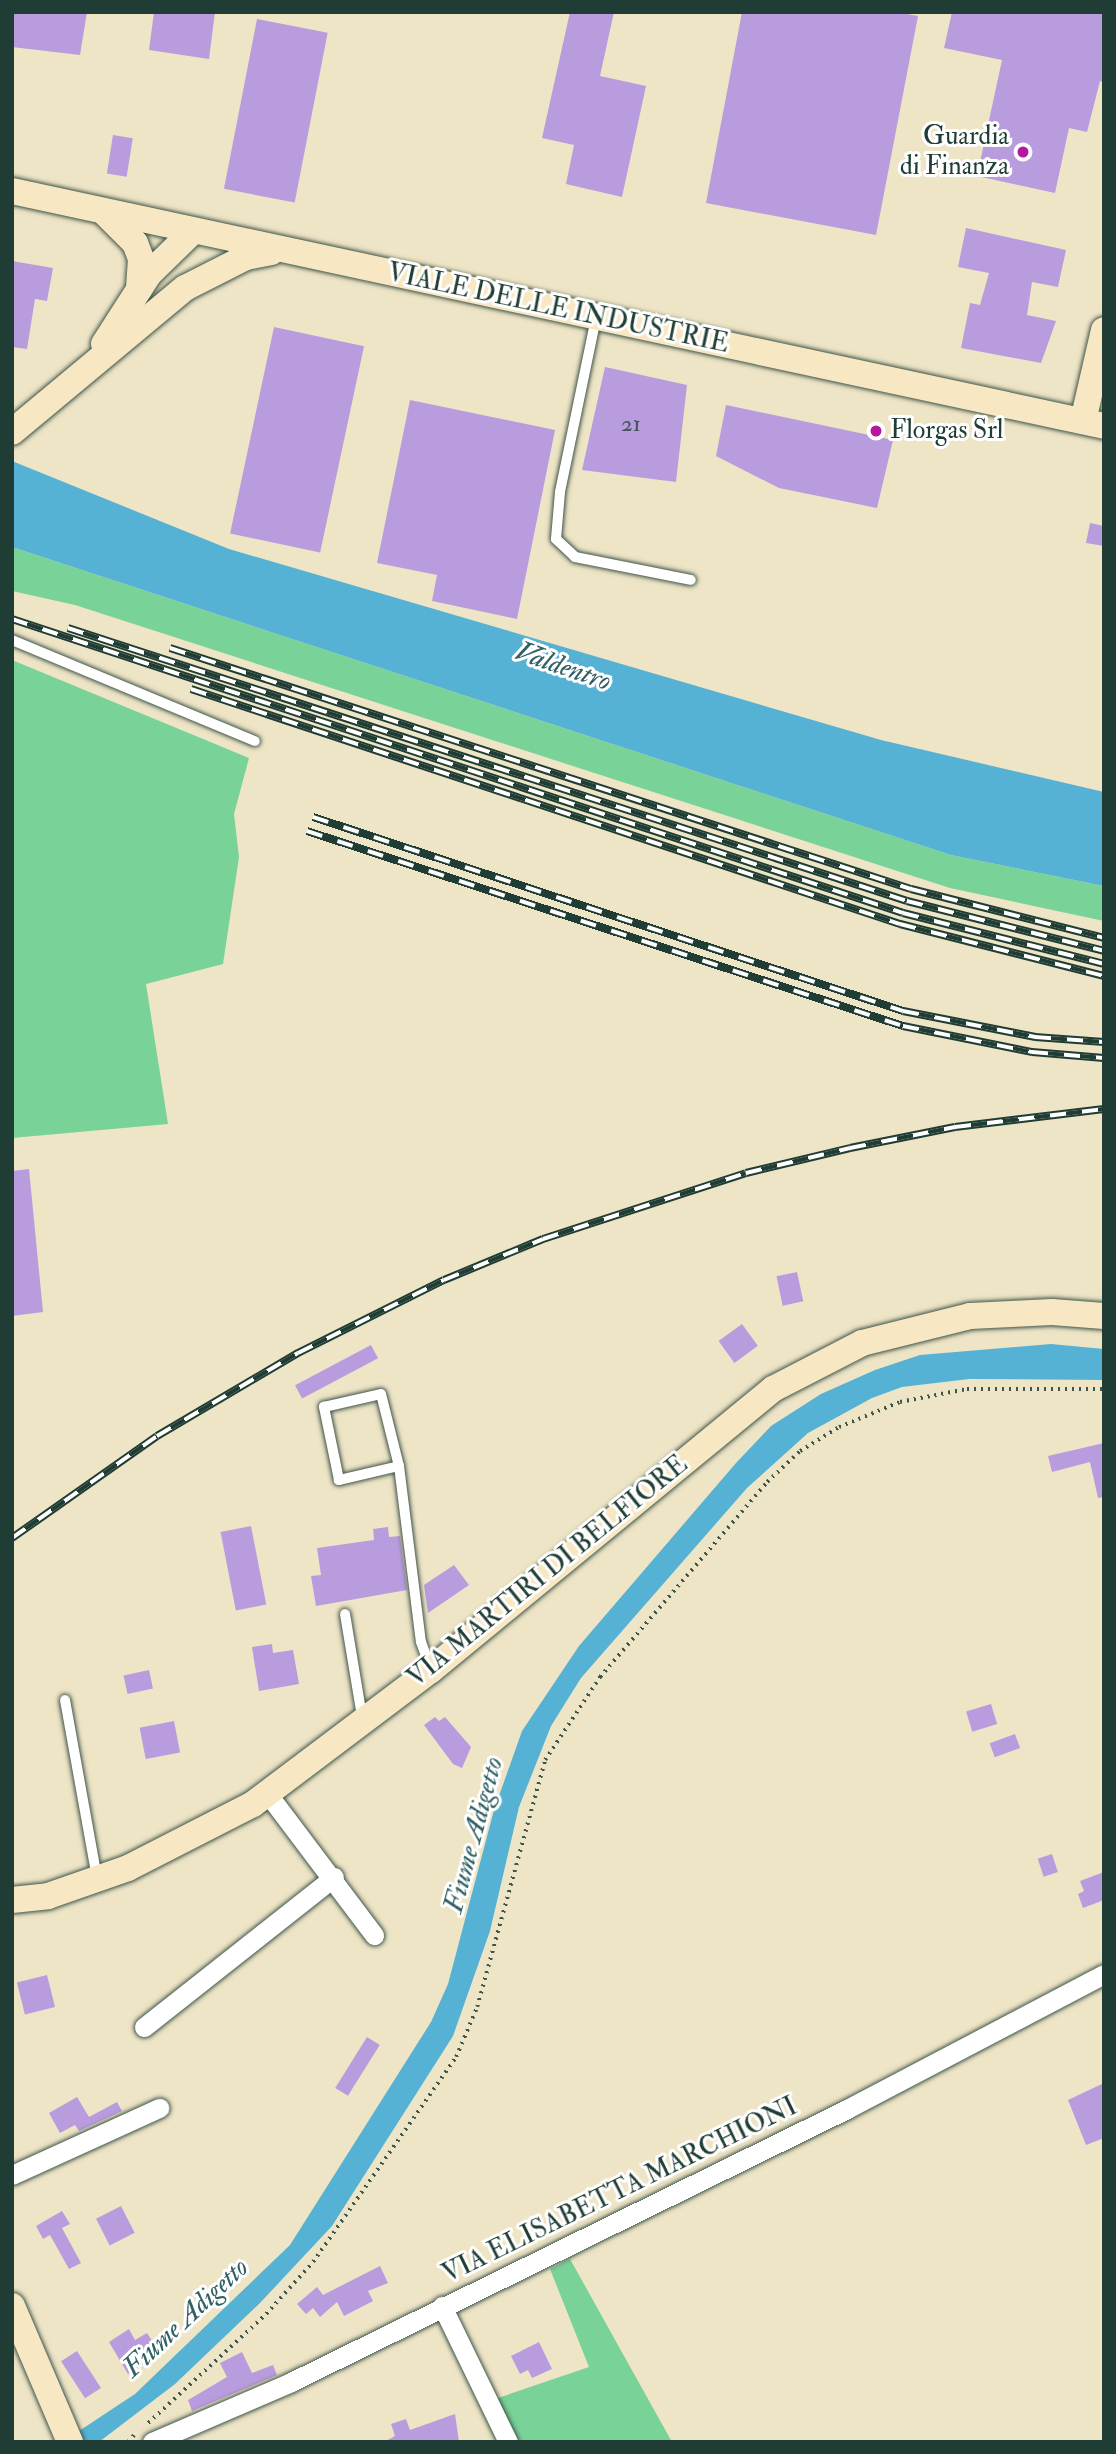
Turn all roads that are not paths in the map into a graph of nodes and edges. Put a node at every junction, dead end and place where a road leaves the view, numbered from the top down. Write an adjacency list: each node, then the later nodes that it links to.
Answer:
1 (12, 191): 2 (street, VIALE DELLE INDUSTRIE)
2 (103, 211): 3 (street, VIALE DELLE INDUSTRIE); 6 (street)
3 (193, 231): 4 (street, VIALE DELLE INDUSTRIE); 5 (street); 6 (street)
4 (280, 250): 5 (street); 7 (street, VIALE DELLE INDUSTRIE)
5 (185, 288): 9 (street)
6 (139, 289): 9 (street)
7 (596, 318): 10 (street, VIALE DELLE INDUSTRIE); 12 (lane)
8 (1104, 330): 10 (street)
9 (92, 363): 11 (street)
10 (1093, 424)
11 (12, 432)
12 (691, 580)
13 (12, 640): 14 (lane)
14 (255, 741)
15 (1104, 1316): 18 (street, VIA MARTIRI DI BELFIORE)
16 (399, 1466): 16 (lane); 18 (lane)
17 (345, 1614): 20 (lane)
18 (431, 1670): 20 (street, VIA MARTIRI DI BELFIORE)
19 (65, 1700): 23 (lane)
20 (363, 1721): 21 (street, VIA MARTIRI DI BELFIORE)
21 (267, 1794): 22 (street); 23 (street, VIA MARTIRI DI BELFIORE)
22 (334, 1877): 25 (street); 27 (street)
23 (97, 1879): 24 (street, VIA MARTIRI DI BELFIORE)
24 (12, 1900)
25 (374, 1935)
26 (1104, 1974): 31 (street, VIA ELISABETTA MARCHIONI)
27 (144, 2027)
28 (159, 2108): 29 (street)
29 (12, 2175)
30 (12, 2306): 32 (street)
31 (442, 2306): 33 (street, VIA ELISABETTA MARCHIONI); 34 (street)
32 (66, 2434)
33 (152, 2442)
34 (508, 2442)

